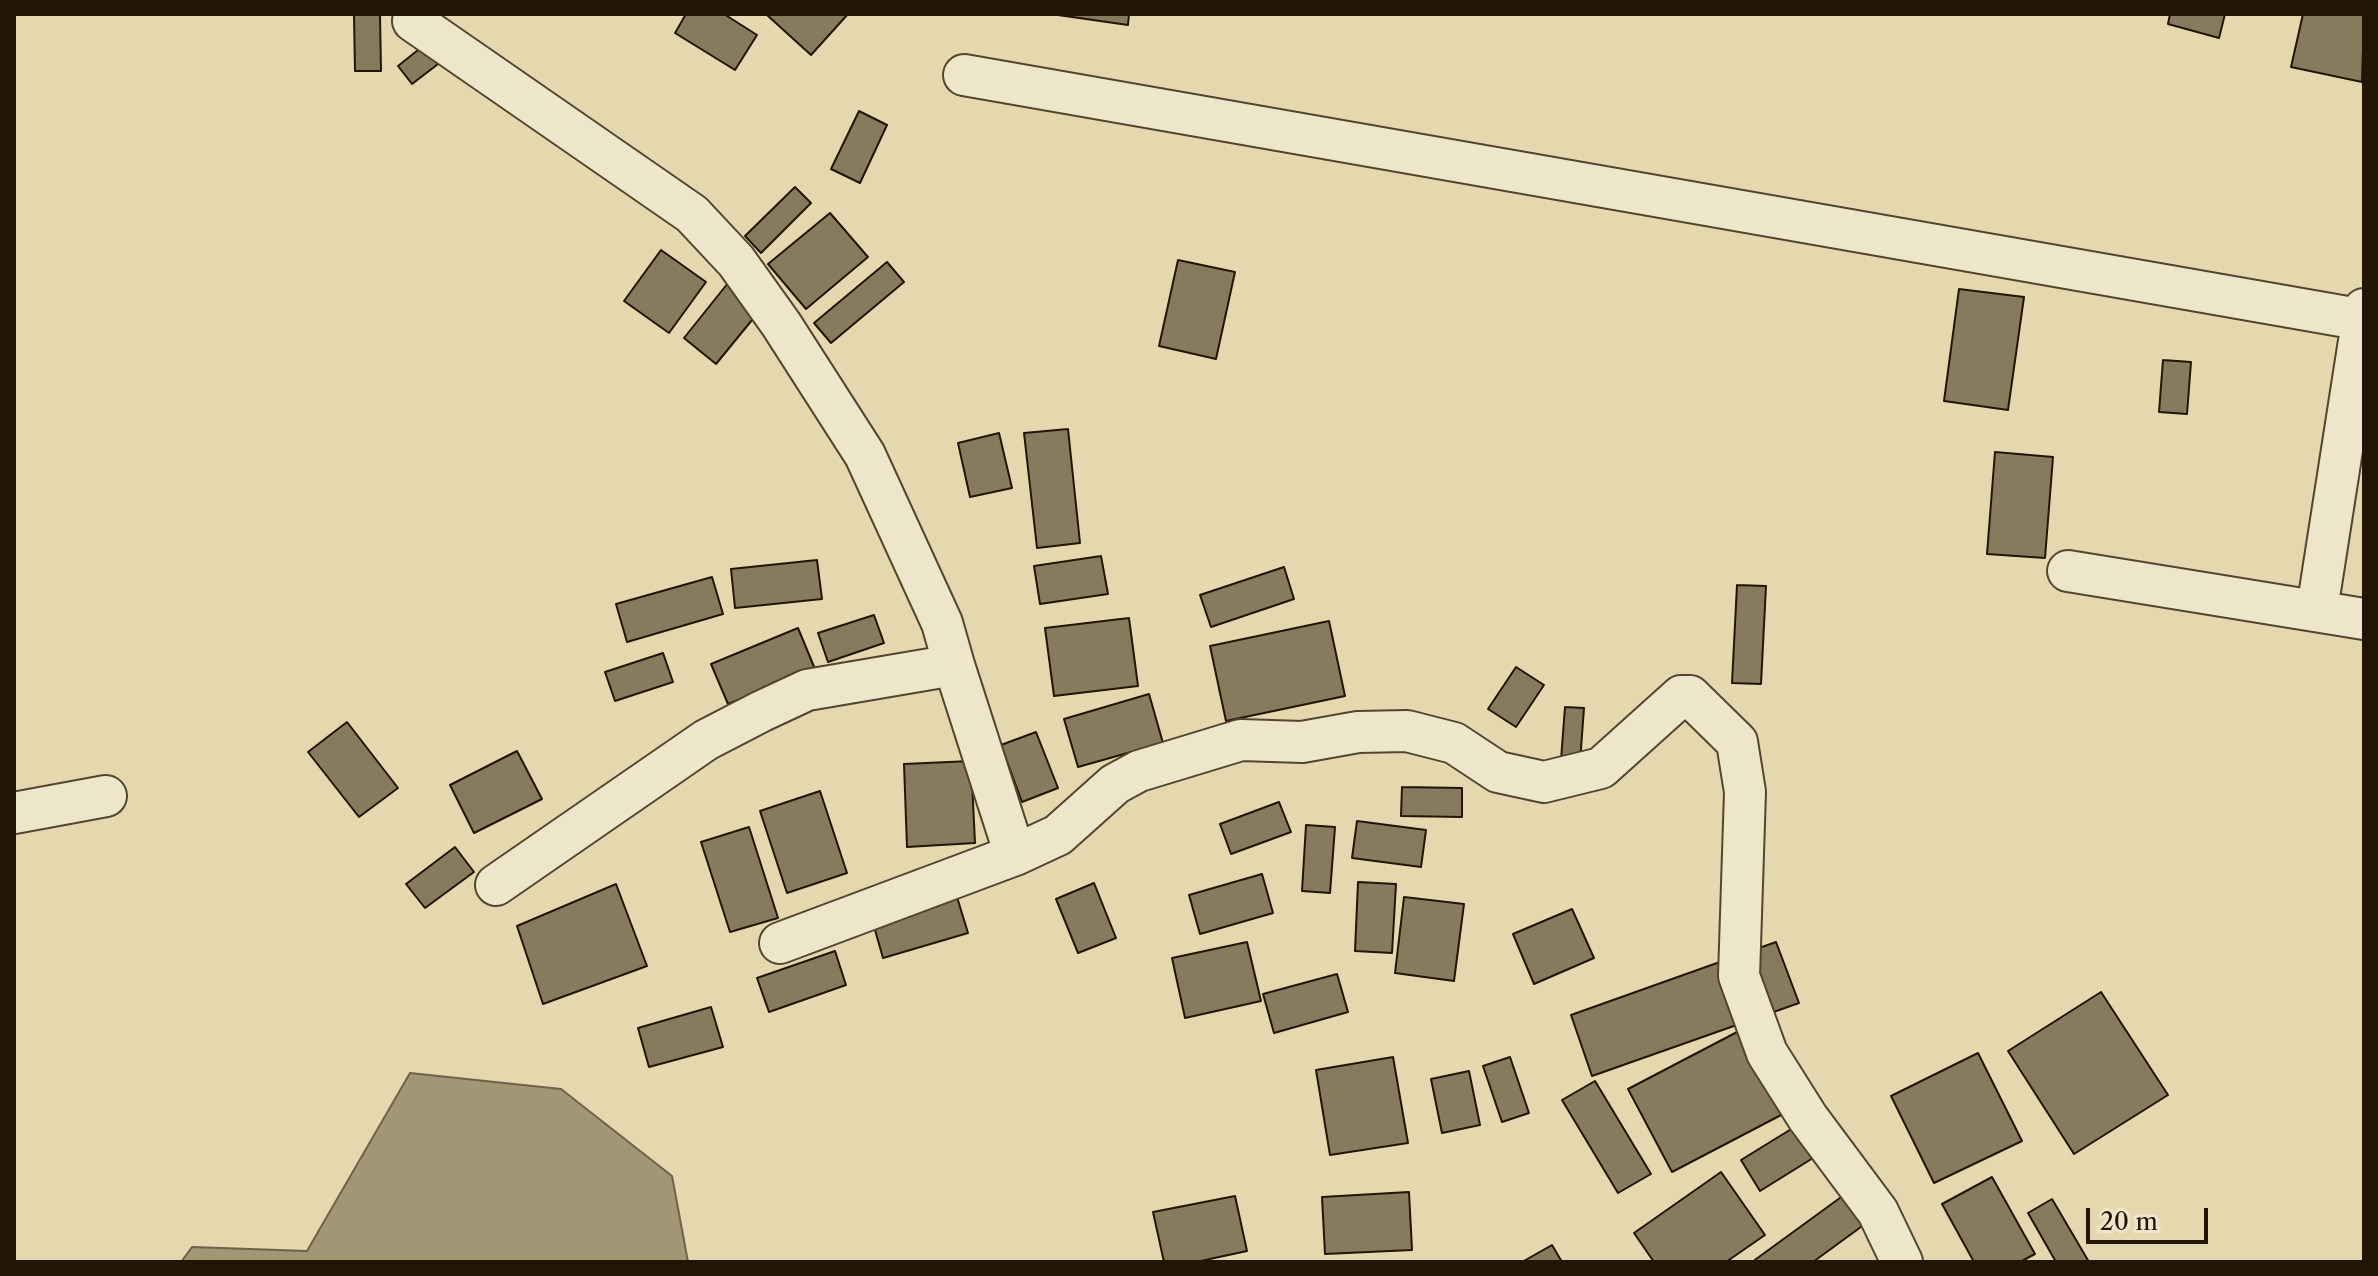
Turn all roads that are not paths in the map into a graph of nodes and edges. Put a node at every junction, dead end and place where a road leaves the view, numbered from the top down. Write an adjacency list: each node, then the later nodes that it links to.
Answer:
1 (413, 21): 7 (street)
2 (964, 75): 3 (street)
3 (2363, 316): 5 (street)
4 (2068, 571): 5 (street)
5 (2317, 610): 6 (street)
6 (2364, 619)
7 (954, 665): 10 (street); 11 (street)
8 (106, 796): 9 (street)
9 (14, 813)
10 (1015, 855): 12 (street); 13 (street)
11 (496, 885)
12 (780, 943)
13 (1902, 1262)

